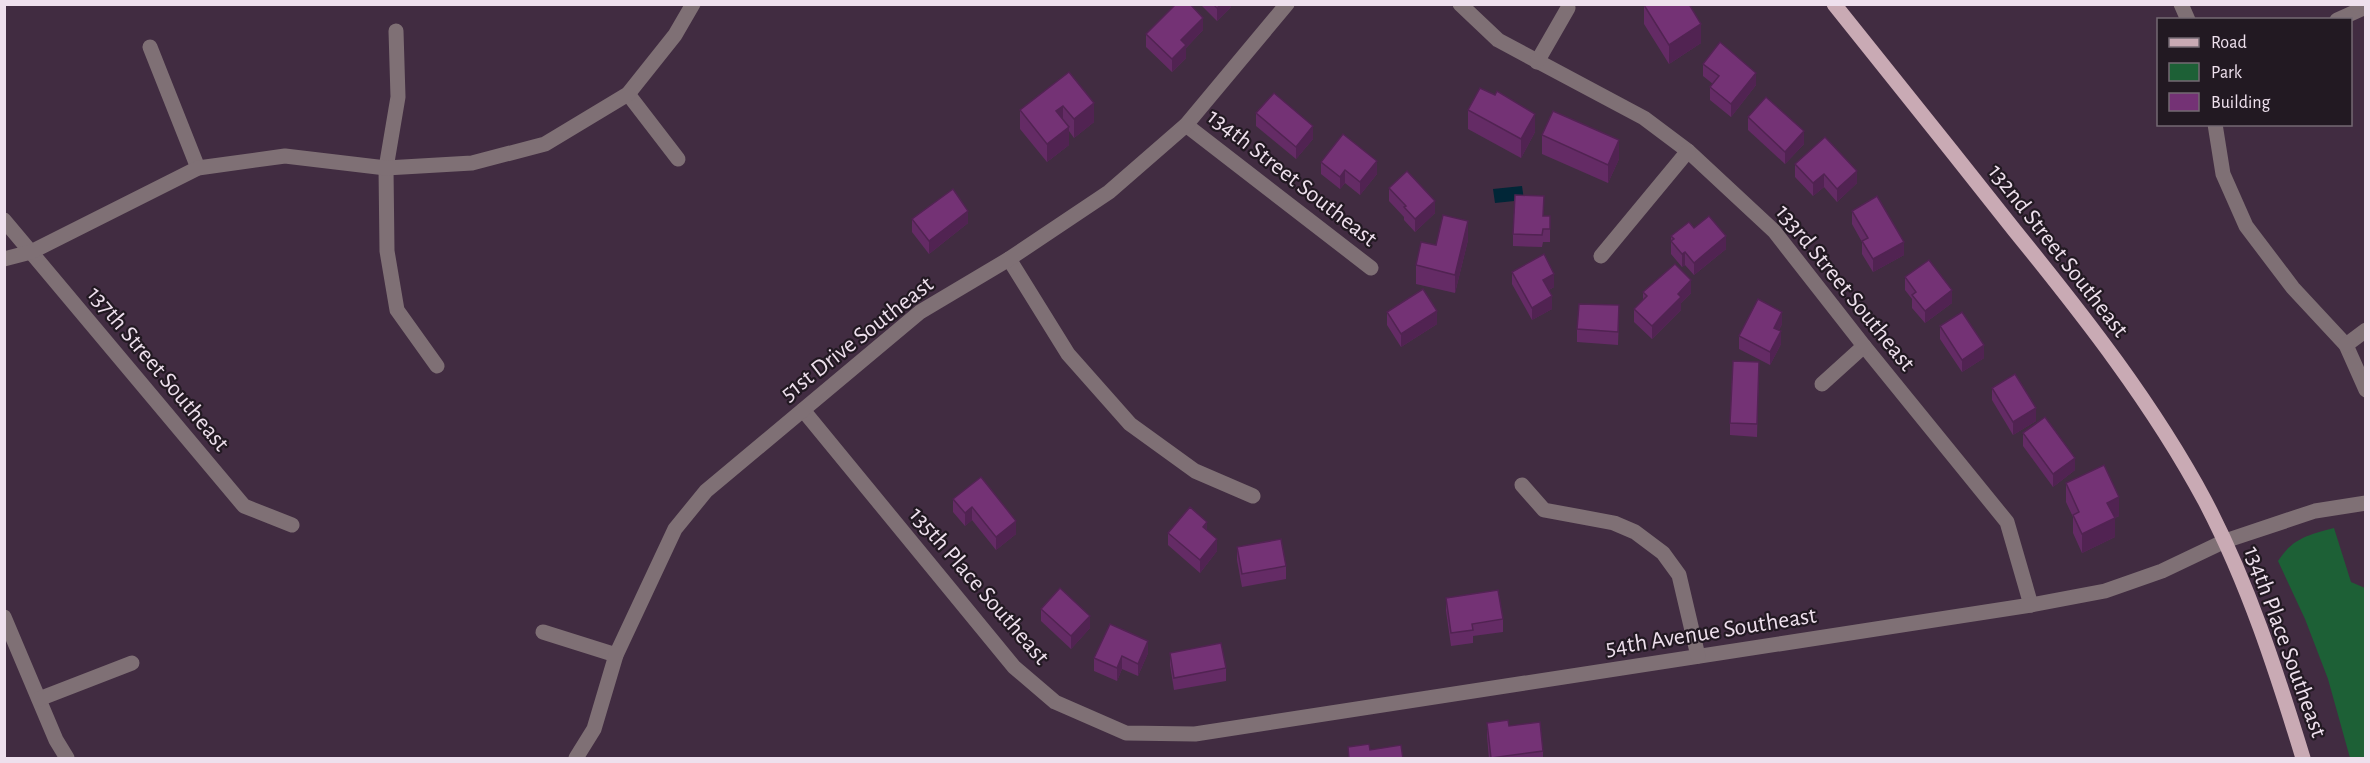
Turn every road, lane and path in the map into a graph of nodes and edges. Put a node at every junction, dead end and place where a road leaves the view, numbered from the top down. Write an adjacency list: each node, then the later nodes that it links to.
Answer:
1 (693, 4): 13 (street)
2 (1287, 4): 14 (street, 51st Drive Southeast)
3 (1460, 4): 12 (street, 133rd Street Southeast)
4 (1834, 4): 37 (main road, 132nd Street Southeast)
5 (2181, 4): 8 (street)
6 (2366, 7): 9 (street)
7 (1568, 8): 12 (street)
8 (2187, 18)
9 (2341, 18)
10 (396, 31): 19 (street)
11 (150, 47): 18 (street)
12 (1537, 62): 16 (street, 133rd Street Southeast)
13 (628, 94): 17 (street); 19 (street)
14 (1186, 125): 24 (street, 51st Drive Southeast); 25 (street, 134th Street Southeast)
15 (2214, 126): 27 (street)
16 (1688, 151): 22 (street); 28 (street, 133rd Street Southeast)
17 (678, 159)
18 (198, 168): 19 (street); 21 (street)
19 (386, 168): 29 (street)
20 (4, 220): 21 (street, 137th Street Southeast)
21 (31, 252): 23 (street); 36 (street, 137th Street Southeast)
22 (1601, 256)
23 (4, 259)
24 (1009, 259): 32 (street, 51st Drive Southeast); 34 (street)
25 (1371, 267)
26 (2366, 330): 27 (street)
27 (2346, 345): 31 (street)
28 (1864, 346): 30 (street); 38 (street, 133rd Street Southeast)
29 (437, 366)
30 (1822, 384)
31 (2366, 390)
32 (803, 410): 41 (street, 51st Drive Southeast); 45 (street, 135th Place Southeast)
33 (1522, 484): 42 (street)
34 (1253, 496)
35 (2366, 503): 37 (street, 54th Avenue Southeast)
36 (292, 525)
37 (2225, 541): 38 (street, 54th Avenue Southeast); 48 (main road, 134th Place Southeast)
38 (2031, 605): 42 (street, 54th Avenue Southeast)
39 (4, 617): 44 (street)
40 (543, 632): 41 (street)
41 (616, 655): 47 (street, 51st Drive Southeast)
42 (1698, 656): 45 (street, 54th Avenue Southeast)
43 (132, 663): 44 (street)
44 (39, 699): 46 (street)
45 (1195, 734)
46 (67, 759)
47 (576, 759)
48 (2303, 759)

